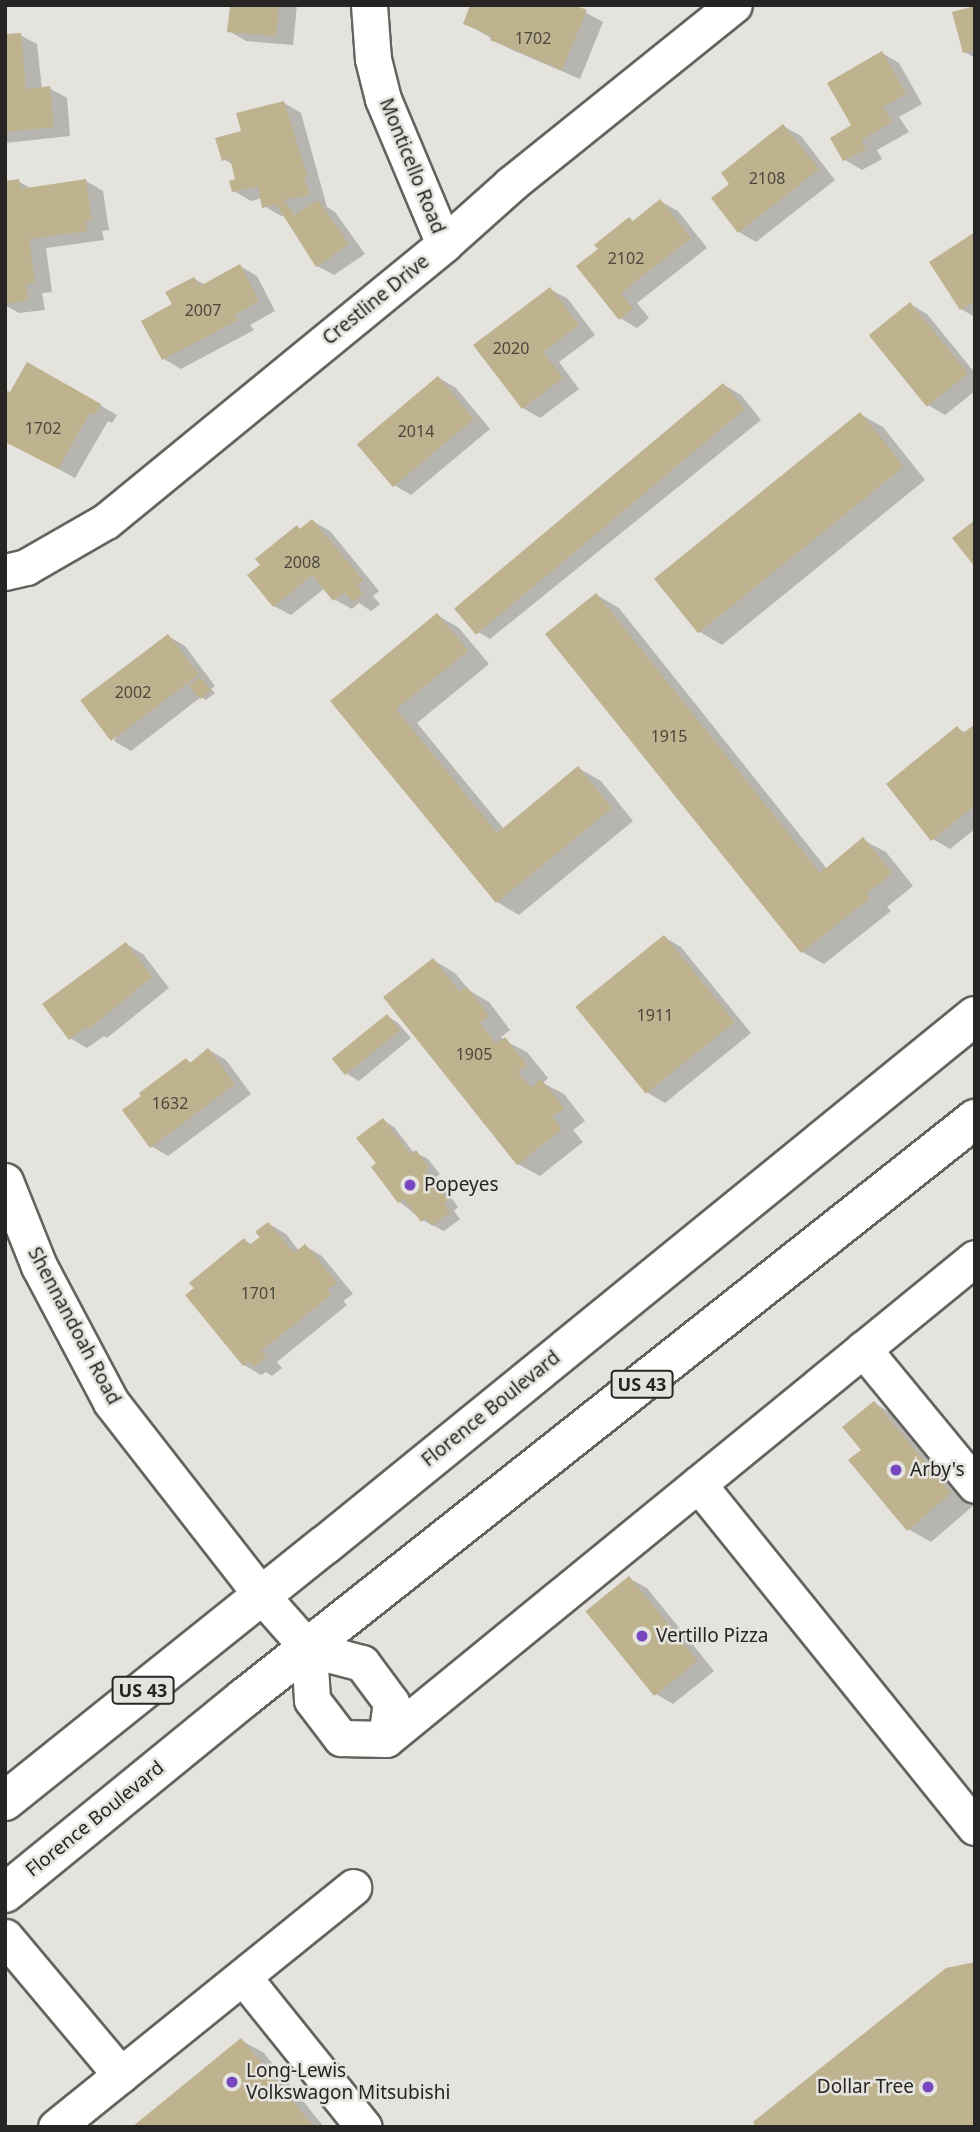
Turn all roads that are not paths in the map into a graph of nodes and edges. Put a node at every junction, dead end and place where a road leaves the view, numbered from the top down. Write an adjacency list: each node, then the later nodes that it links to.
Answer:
1 (369, 5): 3 (street, Monticello Road)
2 (734, 5): 3 (street, Crestline Drive)
3 (444, 244): 4 (street, Crestline Drive)
4 (5, 572)
5 (971, 1027): 12 (highway, Florence Boulevard / US 43)
6 (975, 1119): 13 (highway, Florence Boulevard / US 43)
7 (5, 1181): 12 (street, Shennandoah Road)
8 (975, 1258): 9 (street)
9 (863, 1349): 10 (street); 11 (street)
10 (698, 1484): 14 (street); 16 (street)
11 (975, 1485)
12 (261, 1595): 13 (street, Shennandoah Road); 15 (highway, Florence Boulevard / US 43)
13 (309, 1649): 14 (street); 14 (street); 18 (highway, Florence Boulevard / US 43)
14 (386, 1739)
15 (5, 1801)
16 (975, 1827)
17 (353, 1887): 20 (street)
18 (5, 1893)
19 (5, 1937): 21 (street)
20 (244, 1978): 21 (street); 23 (street)
21 (121, 2075): 22 (street)
22 (56, 2127)
23 (364, 2127)

